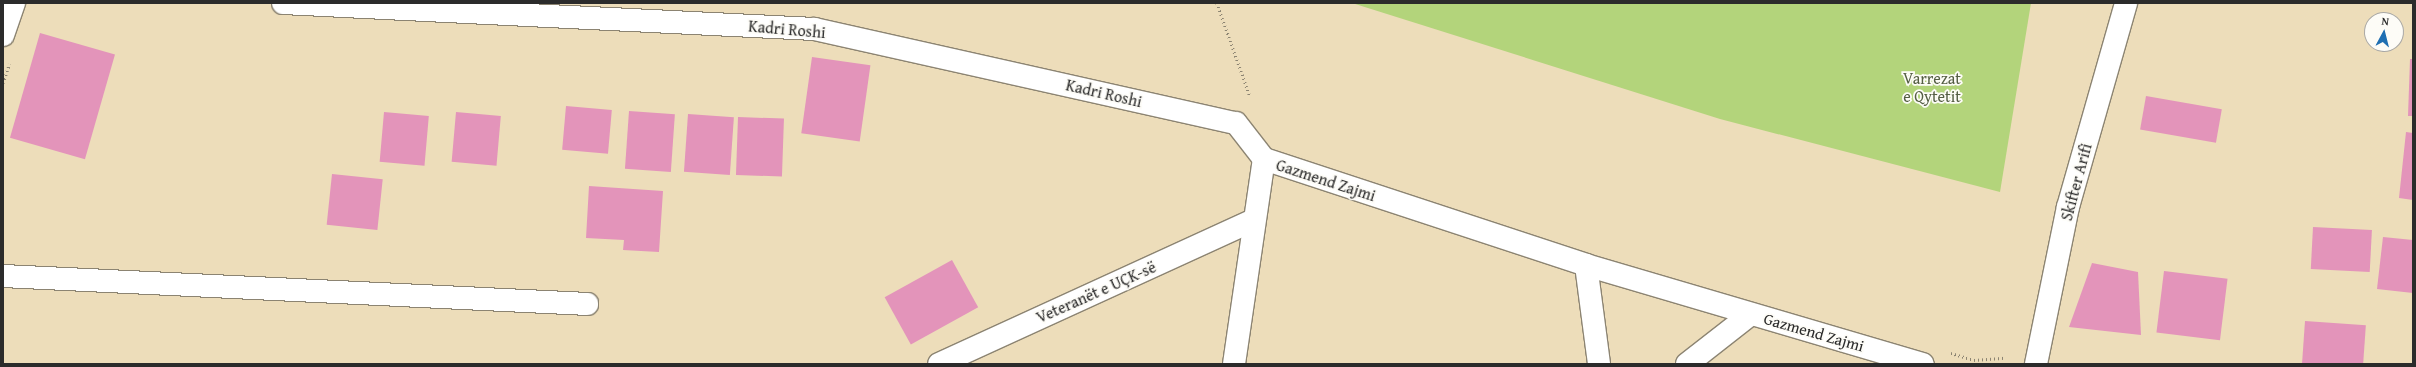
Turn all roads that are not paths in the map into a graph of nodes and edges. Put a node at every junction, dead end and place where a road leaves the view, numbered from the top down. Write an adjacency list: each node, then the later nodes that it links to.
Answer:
1 (14, 3): 4 (street)
2 (283, 3): 5 (street, Kadri Roshi)
3 (2126, 3): 16 (street, Skifter Arifi)
4 (3, 35)
5 (1264, 159): 6 (street, Gazmend Zajmi); 7 (street, Gazmend Zajmi)
6 (1253, 220): 11 (street, Veteranët e UÇK-së); 12 (street, Gazmend Zajmi)
7 (1586, 265): 10 (street, Gazmend Zajmi); 13 (street)
8 (3, 276): 9 (street)
9 (587, 304)
10 (1751, 314): 14 (street, Gazmend Zajmi); 15 (street, Gazmend Zajmi)
11 (939, 364)
12 (1234, 364)
13 (1599, 364)
14 (1687, 364)
15 (1923, 364)
16 (2036, 364)

